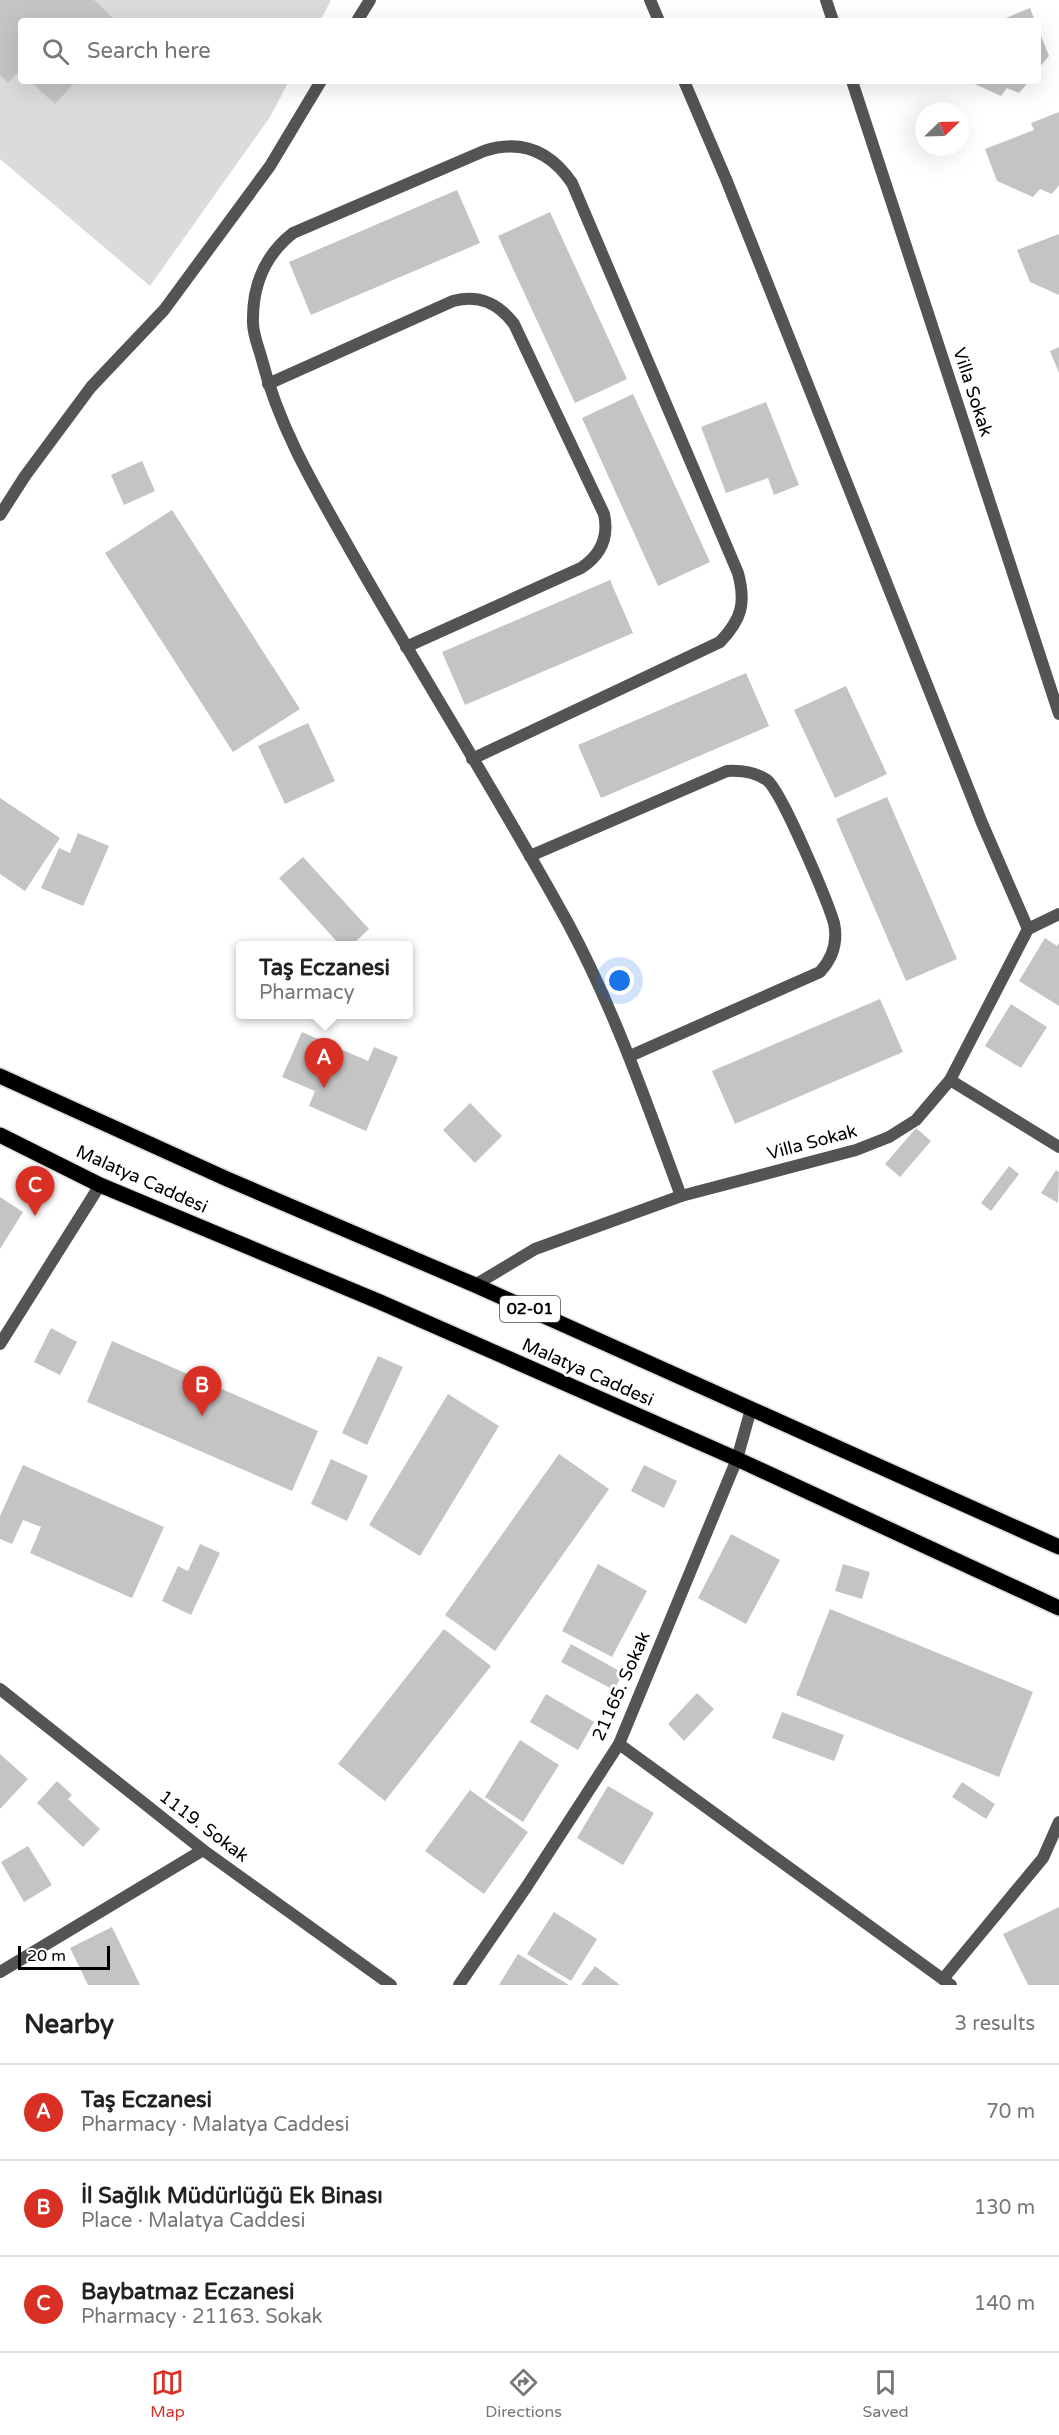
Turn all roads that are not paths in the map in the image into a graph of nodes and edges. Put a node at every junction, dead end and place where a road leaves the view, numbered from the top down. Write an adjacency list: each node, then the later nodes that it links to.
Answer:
1 (370, 0): 4 (street)
2 (650, 0): 5 (street)
3 (826, 0): 6 (street)
4 (359, 18)
5 (658, 18)
6 (832, 18)
7 (319, 84): 11 (street)
8 (685, 84): 17 (street)
9 (853, 84): 13 (street, Villa Sokak)
10 (268, 384): 12 (street); 12 (street); 14 (street)
11 (0, 515)
12 (406, 646): 14 (street)
13 (1059, 714)
14 (472, 759): 15 (street)
15 (530, 856): 18 (street); 18 (street)
16 (1059, 914): 17 (street)
17 (1028, 928): 20 (street, Villa Sokak)
18 (630, 1056): 24 (street)
19 (0, 1076): 25 (main road, Malatya Caddesi / 02-01)
20 (950, 1080): 22 (street); 24 (street, Villa Sokak)
21 (0, 1135): 23 (main road, Malatya Caddesi)
22 (1059, 1147)
23 (100, 1185): 26 (street); 28 (main road, Malatya Caddesi)
24 (681, 1196): 25 (street, Villa Sokak)
25 (475, 1285): 27 (main road, Malatya Caddesi / 02-01)
26 (0, 1344)
27 (751, 1409): 28 (street, 21165. Sokak); 29 (main road, Malatya Caddesi / 02-01)
28 (737, 1459): 30 (main road, Malatya Caddesi); 32 (street, 21165. Sokak)
29 (1059, 1547)
30 (1059, 1608)
31 (0, 1689): 34 (street, 1119. Sokak)
32 (619, 1743): 36 (street); 38 (street, 21165. Sokak)
33 (1059, 1822): 36 (street)
34 (203, 1850): 35 (street); 37 (street, 1119. Sokak)
35 (0, 1972)
36 (947, 1982)
37 (390, 1985)
38 (459, 1985)

